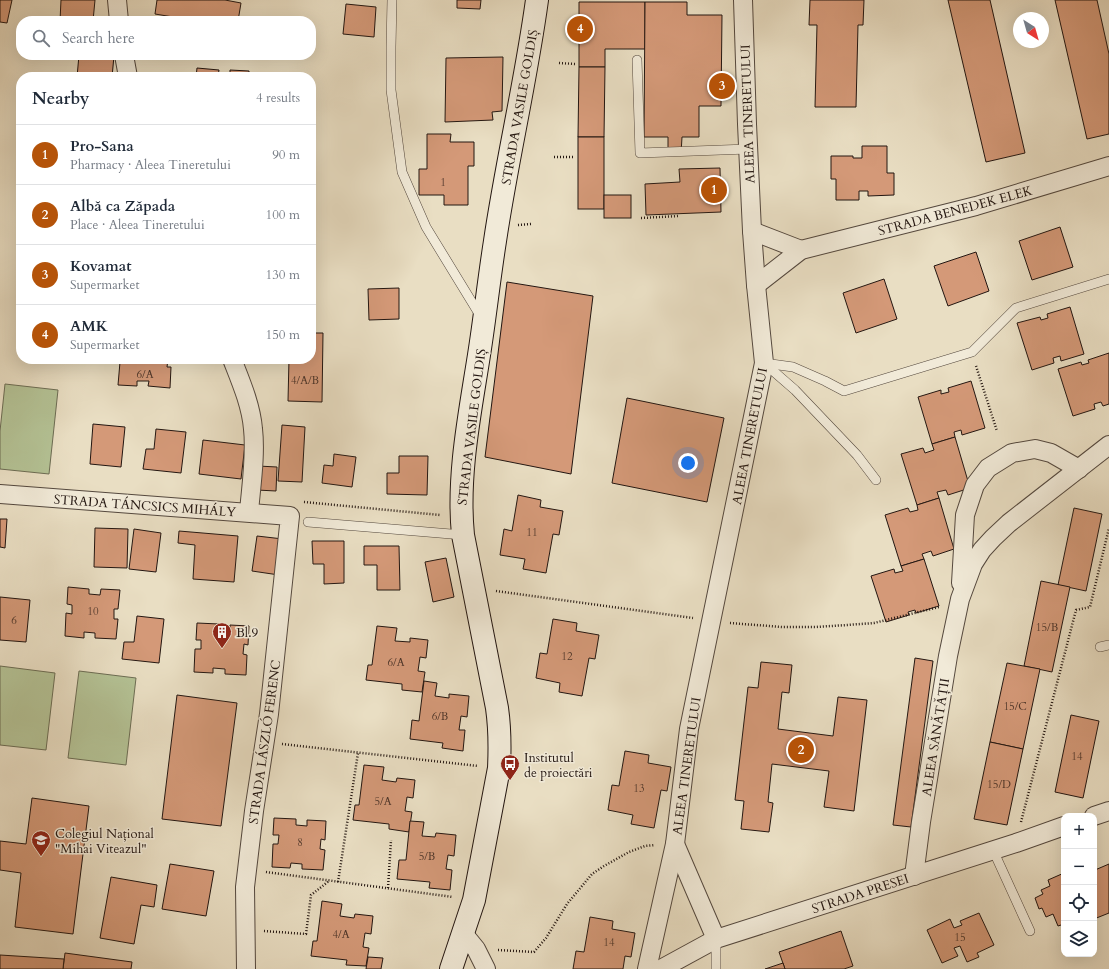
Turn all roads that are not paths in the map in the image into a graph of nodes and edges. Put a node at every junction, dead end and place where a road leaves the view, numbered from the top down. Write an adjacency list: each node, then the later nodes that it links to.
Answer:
1 (117, 0): 5 (street)
2 (392, 0): 15 (lane)
3 (538, 0): 15 (street, STRADA VASILE GOLDIȘ)
4 (743, 0): 9 (street, ALEEA TINERETULUI)
5 (118, 16)
6 (125, 60): 8 (street)
7 (638, 60): 9 (lane)
8 (127, 72)
9 (748, 149): 11 (street, ALEEA TINERETULUI)
10 (1109, 166): 12 (street, STRADA BENEDEK ELEK)
11 (752, 231): 12 (street); 14 (street, ALEEA TINERETULUI)
12 (801, 250): 14 (street, STRADA BENEDEK ELEK)
13 (1109, 279): 16 (lane)
14 (756, 285): 16 (street, ALEEA TINERETULUI)
15 (484, 322): 25 (street, STRADA VASILE GOLDIȘ)
16 (764, 362): 20 (lane); 30 (street, ALEEA TINERETULUI)
17 (234, 364): 22 (street)
18 (1109, 445): 19 (street, ALEEA SĂNĂTĂȚII)
19 (1079, 469): 26 (street, ALEEA SĂNĂTĂȚII); 26 (street, ALEEA SĂNĂTĂȚII)
20 (876, 480)
21 (0, 494): 22 (street, STRADA TÁNCSICS MIHÁLY)
22 (249, 512): 23 (street, STRADA TÁNCSICS MIHÁLY)
23 (290, 516): 36 (street, STRADA LÁSZLÓ FERENC)
24 (308, 522): 25 (lane)
25 (462, 526): 35 (street, STRADA VASILE GOLDIȘ)
26 (960, 599): 32 (street, ALEEA SĂNĂTĂȚII)
27 (1109, 811): 28 (street)
28 (1097, 815)
29 (1061, 827): 31 (street, STRADA PRESEI)
30 (675, 844): 34 (street, ALEEA TINERETULUI); 39 (street, ALEEA TINERETULUI)
31 (993, 850): 32 (street, STRADA PRESEI); 33 (lane)
32 (914, 876): 34 (street, STRADA PRESEI)
33 (1030, 931)
34 (716, 939): 40 (street, STRADA PRESEI); 41 (lane)
35 (470, 941): 37 (street, STRADA VASILE GOLDIȘ); 38 (street)
36 (246, 969)
37 (451, 969)
38 (486, 969)
39 (647, 969)
40 (661, 969)
41 (716, 969)

